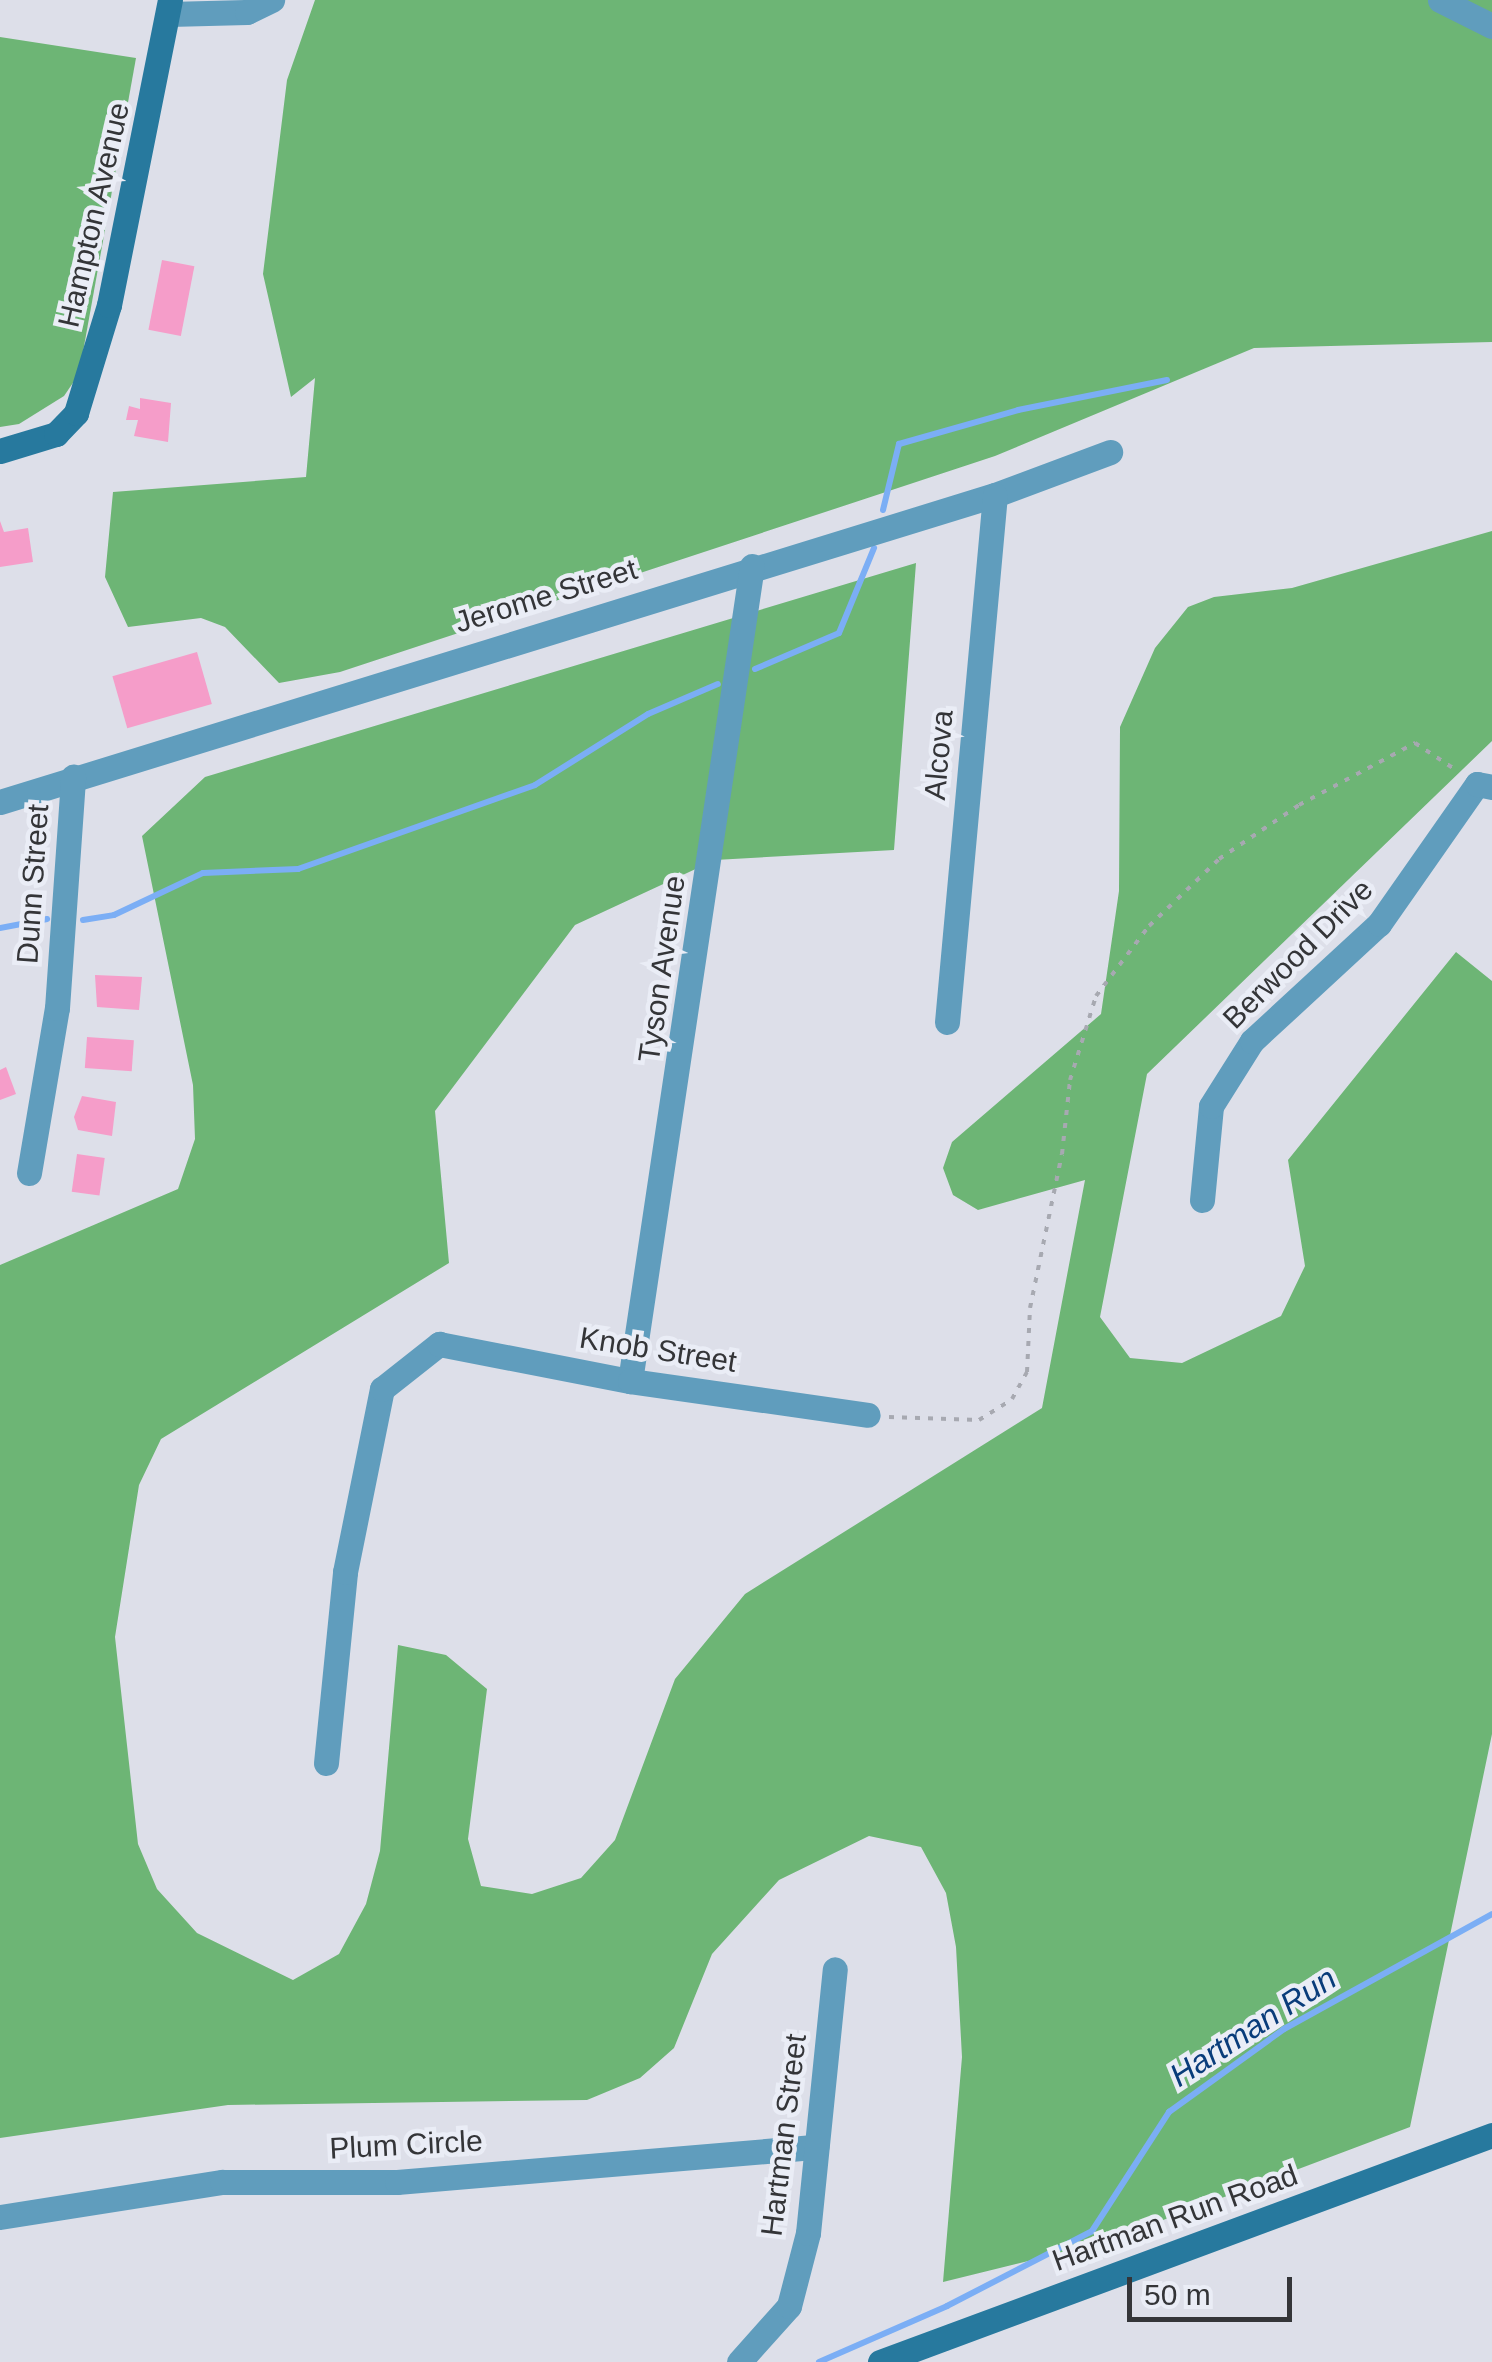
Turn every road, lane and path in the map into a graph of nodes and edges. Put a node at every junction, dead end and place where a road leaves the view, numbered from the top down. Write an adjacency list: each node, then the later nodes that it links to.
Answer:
1 (272, 0): 3 (street)
2 (1440, 0): 4 (street)
3 (170, 7): 5 (main road, Hampton Avenue)
4 (1492, 26)
5 (0, 451)
6 (1110, 452): 7 (street, Jerome Street)
7 (996, 495): 8 (street, Jerome Street); 12 (street, Alcova)
8 (752, 566): 9 (street, Jerome Street); 15 (street, Tyson Avenue)
9 (74, 777): 11 (street, Jerome Street); 13 (street, Dunn Street)
10 (1484, 785): 14 (street, Berwood Drive); 16 (path)
11 (0, 802)
12 (947, 1022)
13 (29, 1173)
14 (1202, 1200)
15 (630, 1381): 16 (street, Knob Street); 17 (street, Knob Street)
16 (868, 1415)
17 (326, 1764)
18 (835, 1969): 20 (street, Hartman Street)
19 (1492, 2135): 23 (main road, Hartman Run Road)
20 (817, 2147): 21 (street, Plum Circle); 22 (street, Hartman Street)
21 (0, 2217)
22 (738, 2362)
23 (881, 2362)

